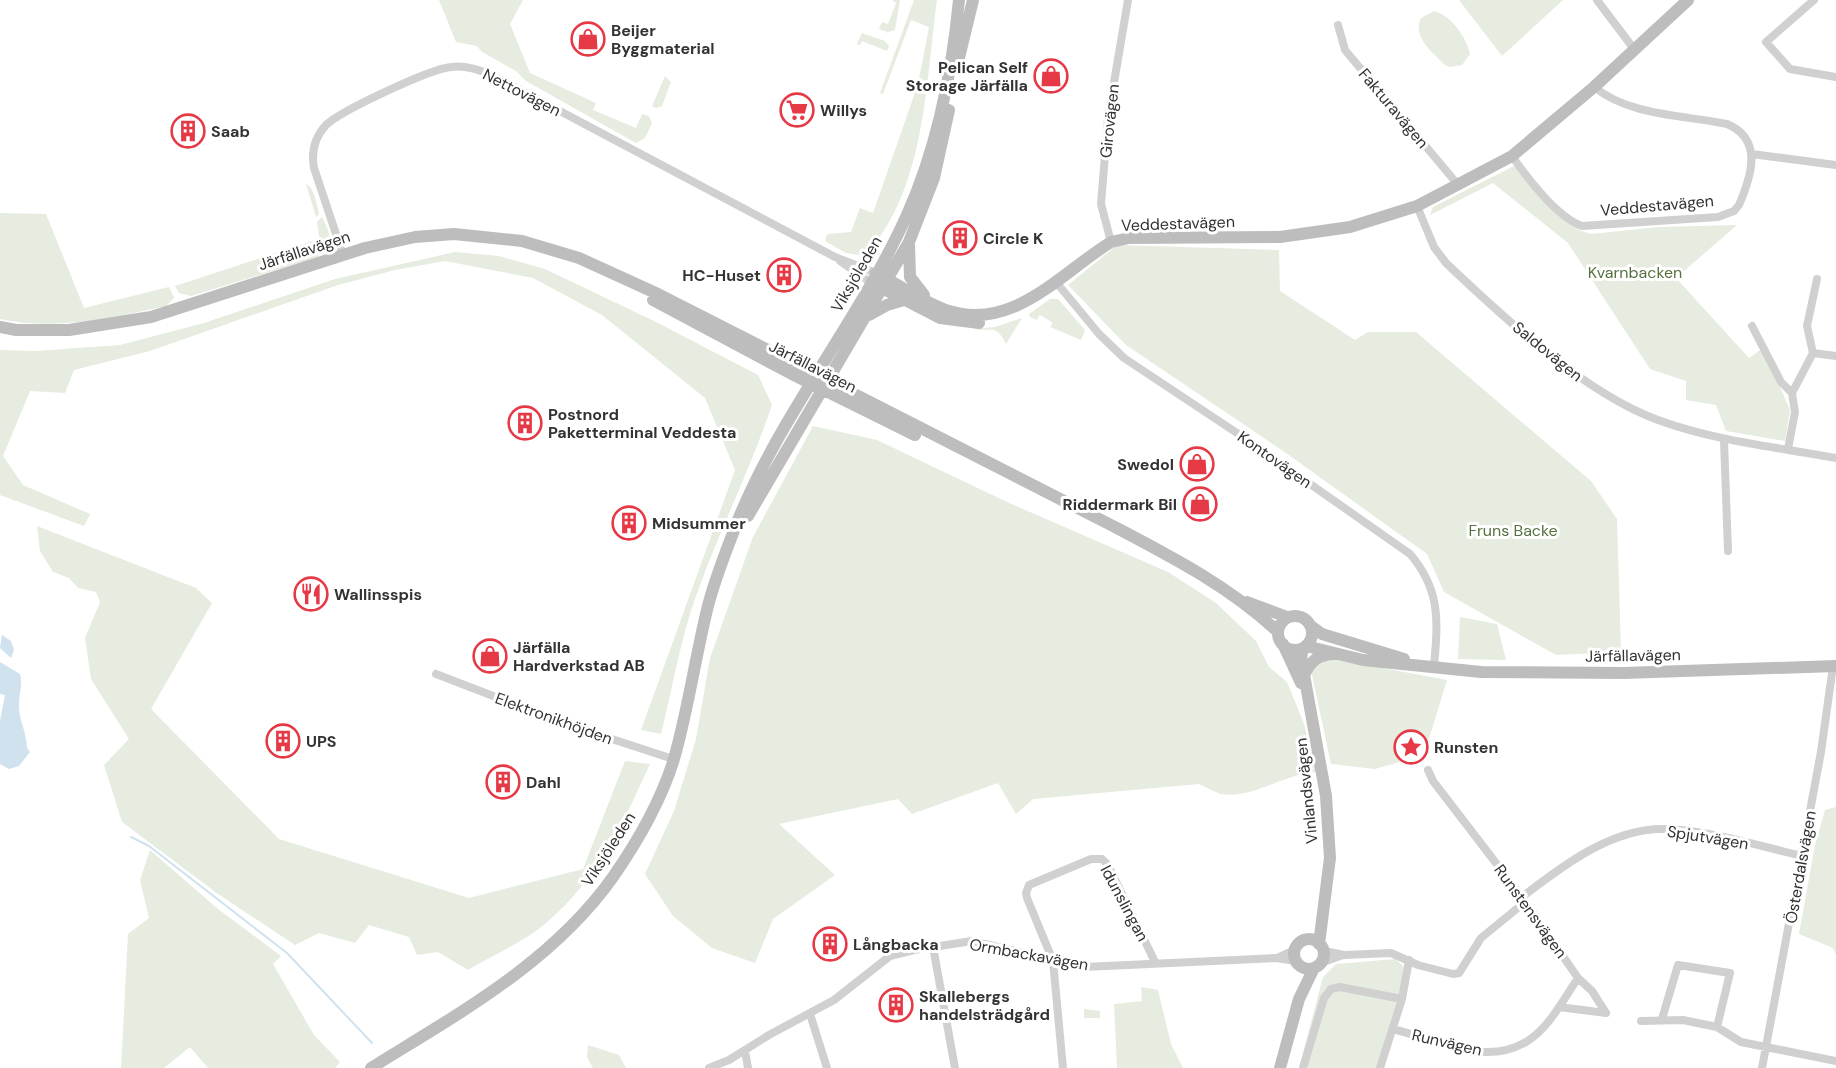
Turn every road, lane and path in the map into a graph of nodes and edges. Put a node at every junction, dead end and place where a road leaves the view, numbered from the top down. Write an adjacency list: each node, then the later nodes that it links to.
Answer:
1 (959, 0): 21 (street, Viksjöleden)
2 (966, 0): 10 (street, Viksjöleden)
3 (973, 0): 10 (street, Viksjöleden)
4 (1128, 0): 19 (street, Girovägen)
5 (1597, 0): 9 (street)
6 (1688, 0): 9 (street, Veddestavägen)
7 (1814, 0): 11 (street)
8 (1338, 25): 16 (street, Fakturavägen)
9 (1634, 49): 12 (street, Veddestavägen)
10 (959, 54): 18 (street, Viksjöleden)
11 (1836, 77)
12 (1594, 87): 13 (street); 14 (street, Veddestavägen)
13 (1752, 154): 14 (street, Veddestavägen); 15 (street)
14 (1512, 156): 16 (street, Veddestavägen)
15 (1836, 165)
16 (1458, 186): 17 (street, Veddestavägen)
17 (1417, 206): 19 (street, Veddestavägen); 35 (street, Saldovägen)
18 (909, 242): 24 (street, Viksjöleden); 26 (street)
19 (1111, 242): 23 (street, Veddestavägen)
20 (343, 255): 21 (street, Nettovägen); 29 (street, Järfällavägen); 32 (street, Järfällavägen)
21 (873, 278): 24 (street, Veddestavägen); 32 (street, Viksjöleden)
22 (1816, 279): 30 (street)
23 (1056, 282): 25 (street, Veddestavägen); 26 (street, Veddestavägen); 46 (street, Kontovägen)
24 (885, 284): 25 (street, Veddestavägen); 26 (street, Veddestavägen); 27 (street, Viksjöleden)
25 (904, 300): 27 (street)
26 (933, 304)
27 (866, 318): 33 (street, Viksjöleden)
28 (1752, 326): 34 (street)
29 (0, 327)
30 (1813, 353): 31 (street); 34 (street)
31 (1836, 356)
32 (814, 379): 33 (street, Järfällavägen); 38 (street, Viksjöleden)
33 (826, 386): 38 (street, Viksjöleden); 40 (street, Järfällavägen)
34 (1792, 393): 36 (street)
35 (1724, 440): 36 (street, Saldovägen); 39 (street)
36 (1788, 449): 37 (street, Saldovägen)
37 (1836, 458)
38 (729, 546): 51 (street, Viksjöleden)
39 (1728, 551)
40 (1238, 598): 41 (street, Järfällavägen); 43 (street, Järfällavägen)
41 (1287, 617): 42 (street); 43 (street)
42 (1311, 626): 44 (street); 46 (street, Järfällavägen)
43 (1280, 638): 44 (street); 50 (street, Vinlandsvägen)
44 (1305, 647): 45 (street, Järfällavägen); 49 (street, Vinlandsvägen)
45 (1338, 654): 46 (street, Järfällavägen); 49 (street)
46 (1434, 666): 47 (street, Järfällavägen)
47 (1834, 666): 53 (street, Österdalsvägen)
48 (436, 674): 51 (street, Elektronikhöjden)
49 (1304, 676): 50 (street, Vinlandsvägen)
50 (1309, 700): 55 (street, Vinlandsvägen)
51 (673, 759): 74 (street, Viksjöleden)
52 (1428, 770): 54 (street, Runstensvägen)
53 (1803, 856): 54 (street, Spjutvägen); 71 (street, Österdalsvägen)
54 (1523, 900): 59 (street, Spjutvägen); 62 (street, Runstensvägen)
55 (1322, 914): 57 (street, Vinlandsvägen); 58 (street, Vinlandsvägen)
56 (933, 947): 60 (street, Ormbackavägen); 66 (street, Ormbackavägen); 78 (street)
57 (1299, 954): 58 (street); 58 (street); 61 (street, Ormbackavägen); 63 (street, Vinlandsvägen)
58 (1320, 956): 59 (street); 63 (street, Vinlandsvägen)
59 (1409, 960): 64 (street)
60 (1053, 962): 61 (street, Ormbackavägen); 61 (street, Idunslingan); 79 (street)
61 (1155, 962)
62 (1578, 978): 65 (street, Runvägen); 65 (street, Runstensvägen)
63 (1299, 999): 80 (street, Vinlandsvägen)
64 (1402, 999): 70 (street); 81 (street)
65 (1559, 1007): 70 (street, Runvägen)
66 (810, 1014): 72 (street, Ormbackavägen); 77 (street)
67 (1662, 1019): 68 (street); 69 (street); 69 (street)
68 (1641, 1021)
69 (1717, 1027): 71 (street)
70 (1393, 1029): 82 (street)
71 (1767, 1045): 73 (street); 83 (street, Österdalsvägen)
72 (745, 1051): 75 (street, Ormbackavägen); 76 (street)
73 (1836, 1061)
74 (371, 1068)
75 (709, 1068)
76 (748, 1068)
77 (827, 1068)
78 (955, 1068)
79 (1064, 1068)
80 (1280, 1068)
81 (1303, 1068)
82 (1380, 1068)
83 (1762, 1068)

